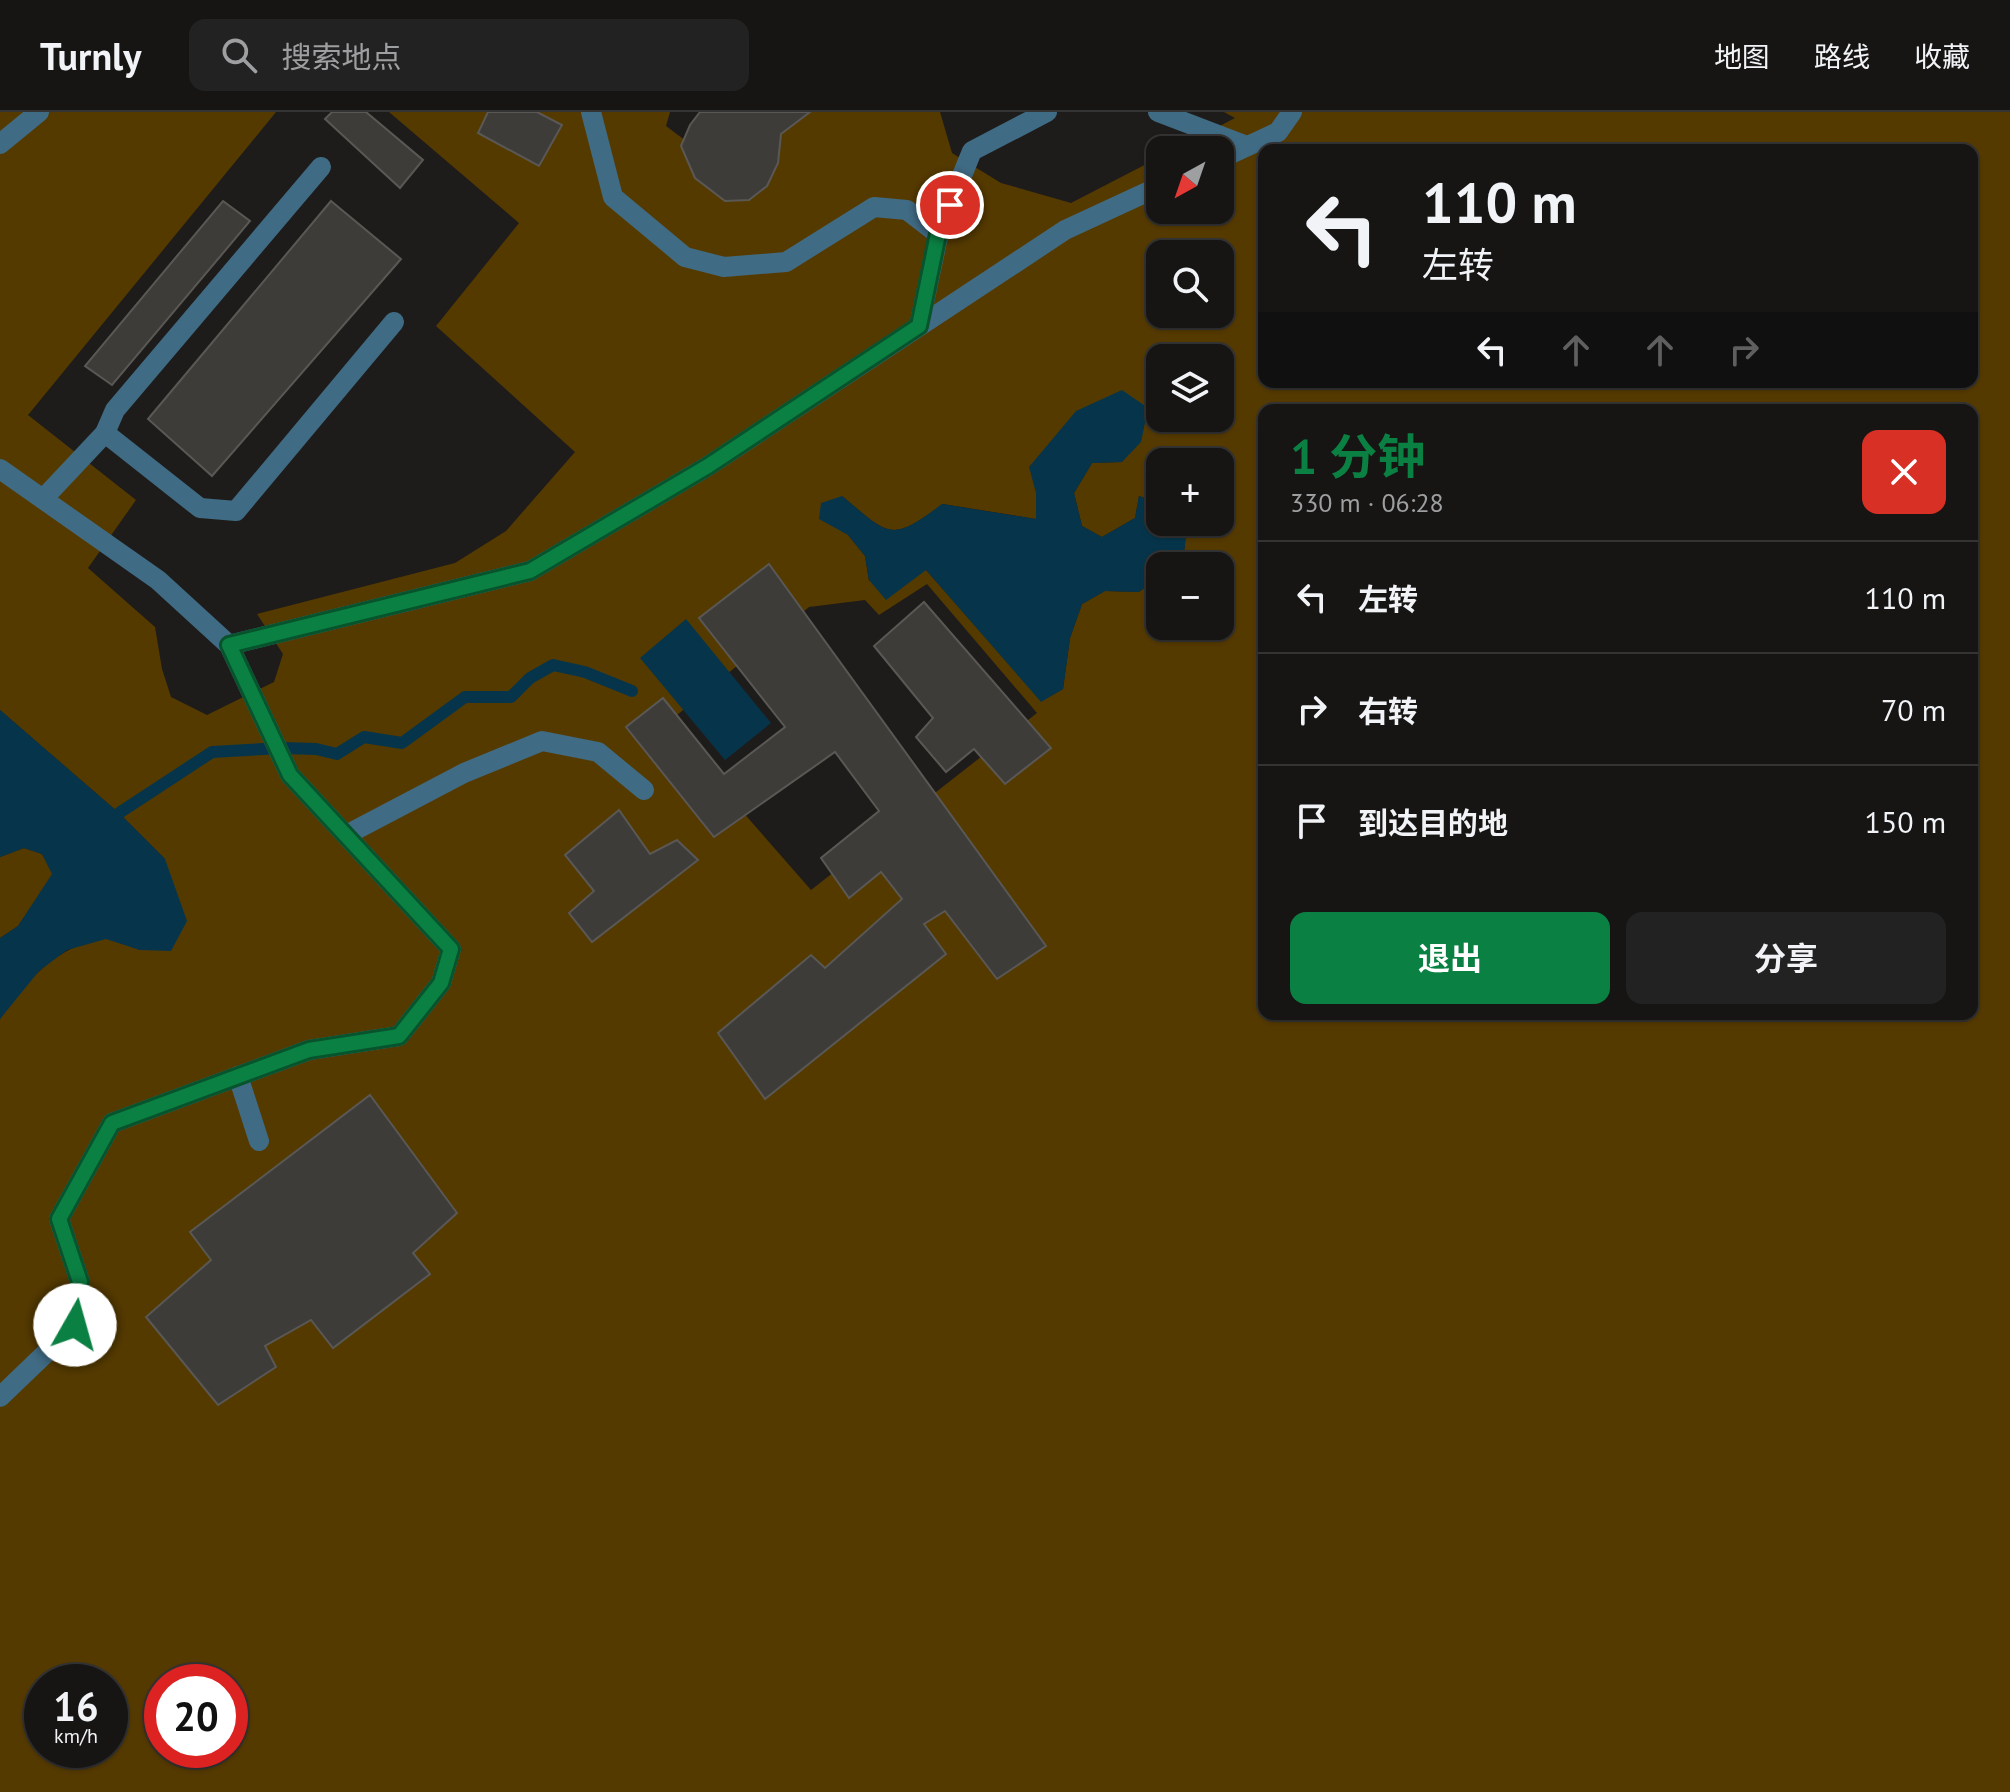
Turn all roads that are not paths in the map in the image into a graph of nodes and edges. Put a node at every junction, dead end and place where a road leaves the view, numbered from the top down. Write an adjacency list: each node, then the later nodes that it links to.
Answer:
1 (39, 112): 6 (lane)
2 (591, 112): 11 (lane)
3 (1047, 112): 11 (lane)
4 (1158, 112): 7 (lane)
5 (1292, 112): 7 (lane)
6 (0, 144)
7 (1247, 146): 8 (lane)
8 (1234, 152)
9 (321, 167): 14 (lane)
10 (1146, 192): 13 (lane)
11 (938, 234): 13 (lane)
12 (394, 322): 14 (lane)
13 (919, 326): 17 (lane)
14 (105, 433): 16 (lane)
15 (0, 469): 16 (lane)
16 (43, 499): 17 (lane)
17 (229, 645): 19 (lane)
18 (644, 790): 19 (lane)
19 (346, 835): 20 (lane)
20 (238, 1076): 21 (lane); 22 (lane)
21 (259, 1141)
22 (0, 1397)

